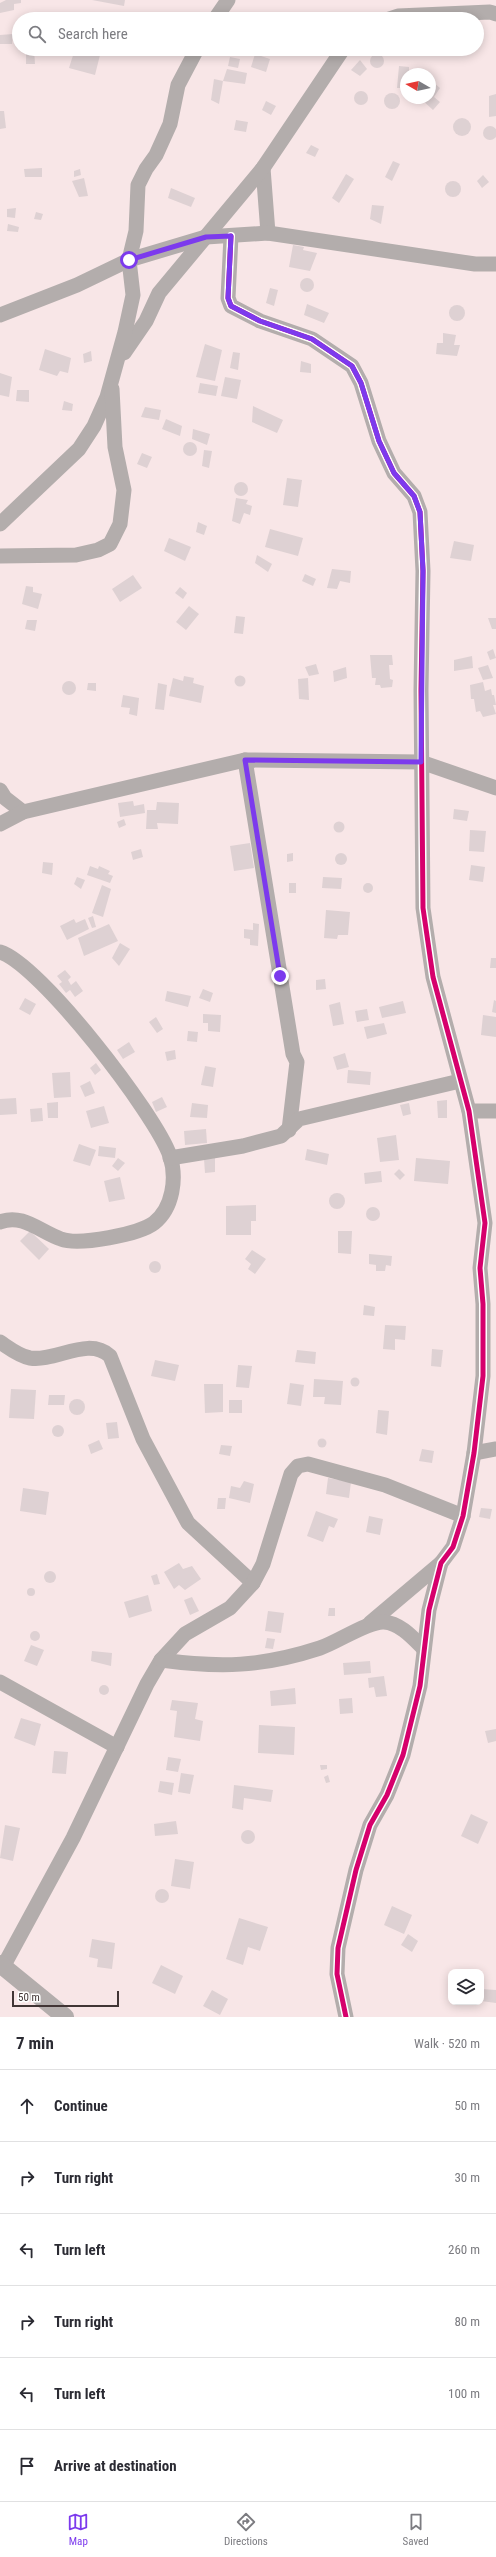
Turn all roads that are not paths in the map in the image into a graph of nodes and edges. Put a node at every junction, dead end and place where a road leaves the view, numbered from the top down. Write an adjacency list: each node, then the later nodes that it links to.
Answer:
1 (228, 0): 2 (street)
2 (220, 12)
3 (484, 12): 4 (street)
4 (496, 14)
5 (193, 56): 11 (street)
6 (338, 56): 7 (street)
7 (262, 168): 8 (street); 10 (street)
8 (268, 233): 9 (street); 12 (street)
9 (231, 236): 10 (street); 19 (street)
10 (206, 237): 11 (street); 14 (street)
11 (129, 260): 13 (street); 14 (street)
12 (496, 264)
13 (0, 315)
14 (117, 362): 15 (street)
15 (112, 380): 16 (street); 17 (street)
16 (0, 524)
17 (0, 556)
18 (245, 760): 19 (street); 22 (street); 28 (street)
19 (421, 762): 20 (street); 25 (street)
20 (496, 788)
21 (0, 790): 22 (street)
22 (23, 812): 23 (street)
23 (0, 824)
24 (0, 952): 29 (street)
25 (460, 1081): 26 (street); 28 (street)
26 (469, 1111): 27 (street); 33 (street)
27 (496, 1111)
28 (289, 1130): 29 (street)
29 (170, 1158): 30 (street)
30 (0, 1222)
31 (0, 1342): 36 (street)
32 (496, 1449): 33 (street)
33 (474, 1453): 34 (street)
34 (463, 1516): 35 (street); 36 (street)
35 (441, 1563): 37 (street); 38 (street)
36 (253, 1583): 39 (street)
37 (370, 1623): 38 (street); 39 (street)
38 (424, 1649): 44 (street)
39 (161, 1660): 41 (street)
40 (0, 1682): 41 (street)
41 (117, 1747): 42 (street)
42 (2, 1965): 43 (street)
43 (65, 2017)
44 (346, 2017)

